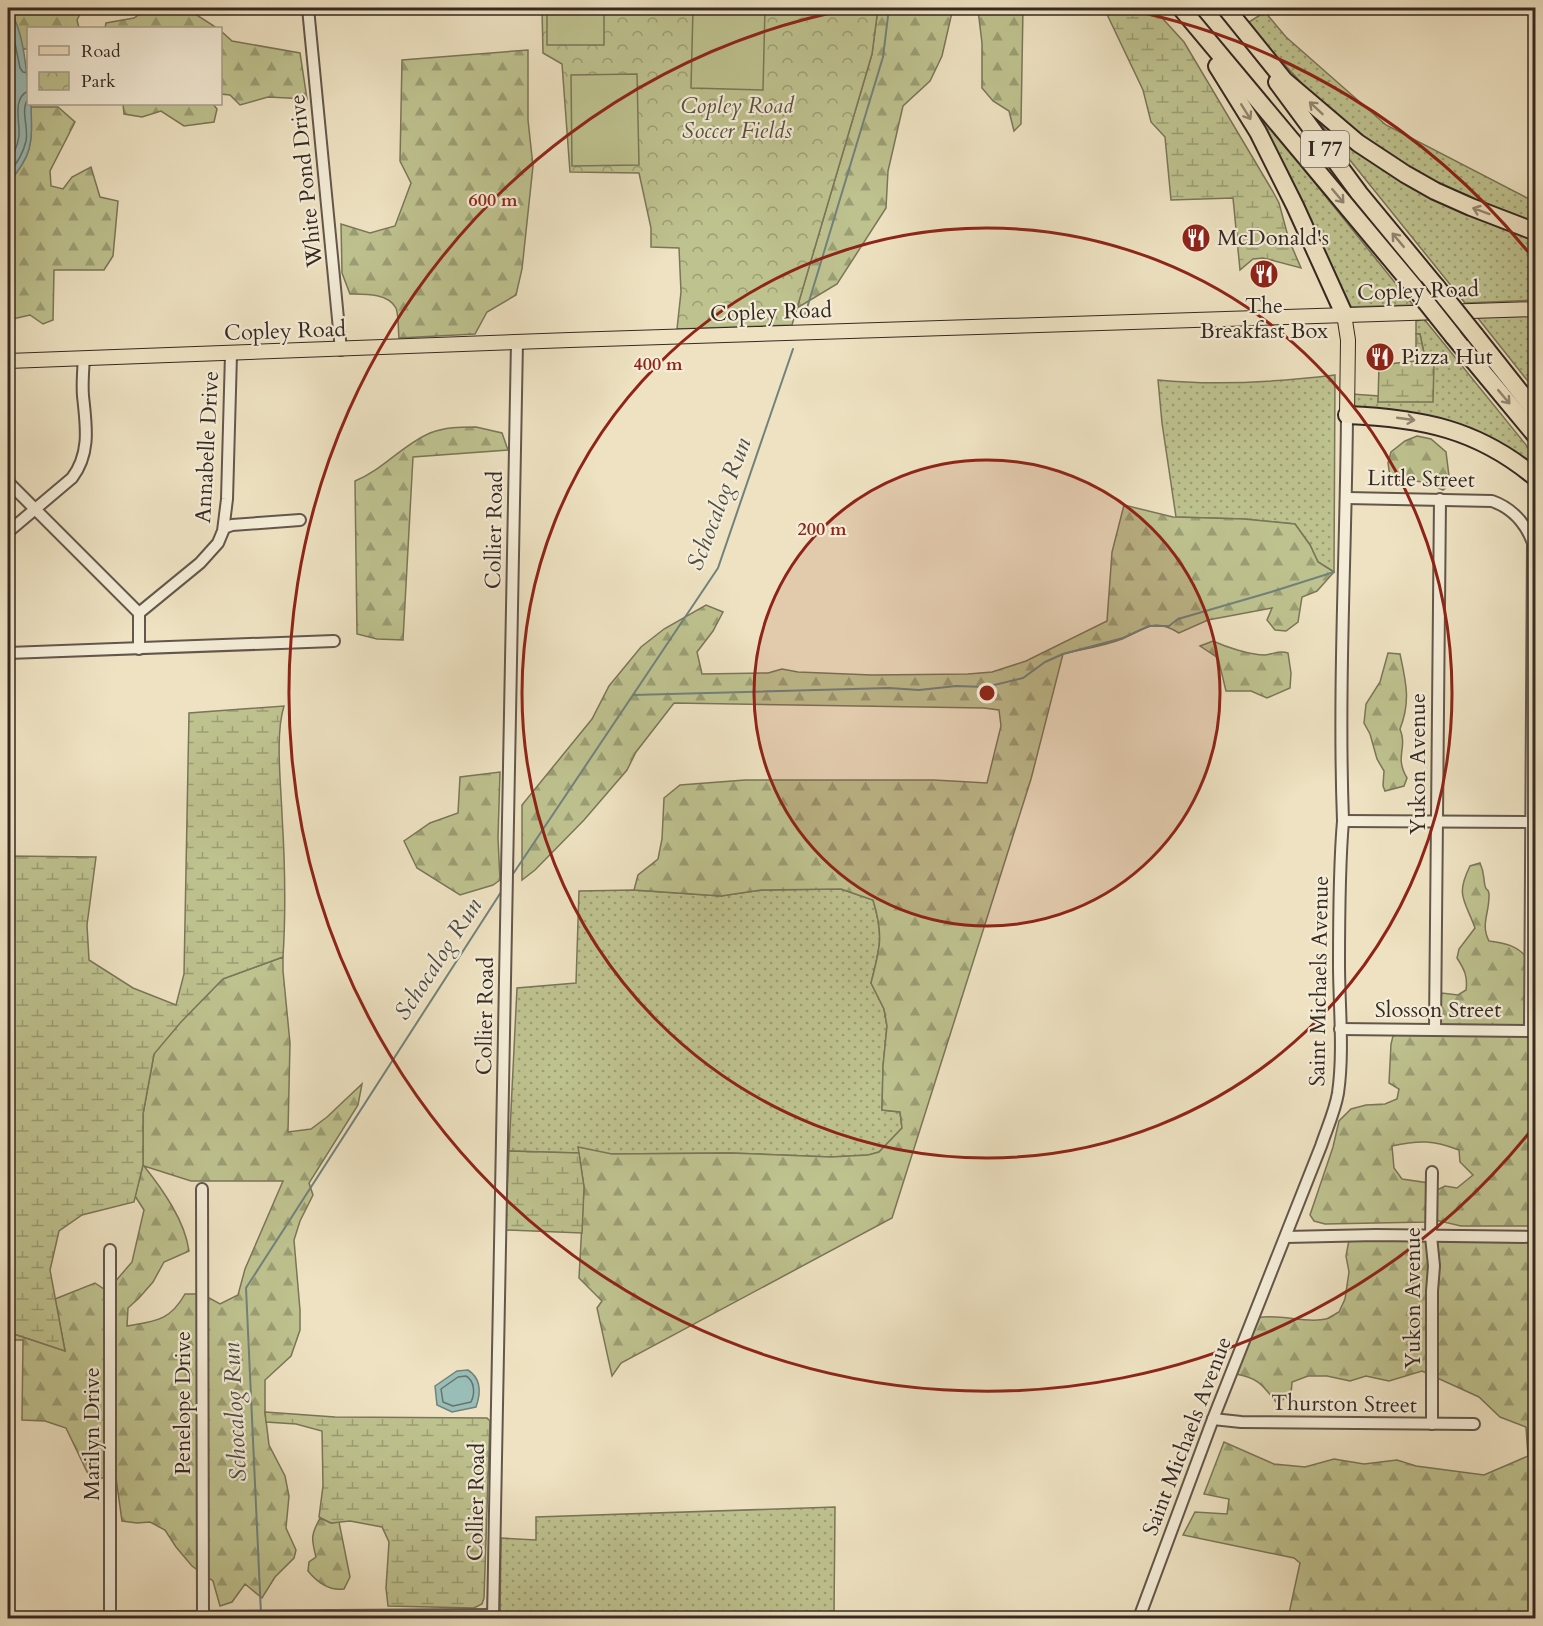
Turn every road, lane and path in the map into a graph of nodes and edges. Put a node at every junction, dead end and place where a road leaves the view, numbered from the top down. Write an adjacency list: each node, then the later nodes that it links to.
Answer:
1 (308, 8): 8 (street, White Pond Drive)
2 (1181, 8): 6 (highway, one-way to 6); 14 (highway, I 77, one-way to 14, bridge)
3 (1224, 8): 4 (highway, one-way to 3); 12 (highway, I 77, one-way to 3, bridge)
4 (1536, 232)
5 (1536, 309): 6 (main road, Copley Road)
6 (1344, 314): 7 (main road, Copley Road); 13 (main road)
7 (517, 342): 8 (main road, Copley Road); 44 (street, Collier Road)
8 (341, 350): 9 (main road, Copley Road)
9 (231, 354): 10 (main road, Copley Road); 21 (street, Annabelle Drive)
10 (84, 358): 11 (main road, Copley Road); 19 (street)
11 (8, 361)
12 (1536, 412)
13 (1347, 415): 15 (highway, one-way to 15); 17 (street, Saint Michaels Avenue)
14 (1536, 436)
15 (1536, 478)
16 (8, 482): 19 (street)
17 (1347, 498): 18 (street, Little Street); 27 (street, Saint Michaels Avenue)
18 (1440, 499): 28 (street, Yukon Avenue); 29 (street, Little Street)
19 (36, 510): 22 (street); 23 (street)
20 (300, 520): 21 (street)
21 (224, 528): 23 (street, Annabelle Drive)
22 (8, 532)
23 (139, 612): 25 (street)
24 (334, 640): 25 (street)
25 (139, 649): 26 (street)
26 (8, 653)
27 (1343, 821): 28 (street); 30 (street, Saint Michaels Avenue)
28 (1438, 822): 29 (street); 31 (street, Yukon Avenue)
29 (1533, 822): 32 (street)
30 (1340, 1029): 31 (street, Slosson Street); 36 (street, Saint Michaels Avenue)
31 (1435, 1030): 32 (street, Slosson Street)
32 (1533, 1031)
33 (1432, 1172): 35 (street, Yukon Avenue)
34 (202, 1189): 43 (street, Penelope Drive)
35 (1431, 1236): 36 (street); 37 (street); 40 (street, Yukon Avenue)
36 (1286, 1237): 39 (street, Saint Michaels Avenue)
37 (1536, 1237)
38 (110, 1250): 42 (street, Marilyn Drive)
39 (1213, 1419): 40 (street, Thurston Street); 46 (street, Saint Michaels Avenue)
40 (1432, 1424): 41 (street, Thurston Street)
41 (1474, 1424)
42 (110, 1617): 43 (street); 45 (street)
43 (203, 1617): 44 (street)
44 (493, 1617)
45 (8, 1618)
46 (1138, 1618)

